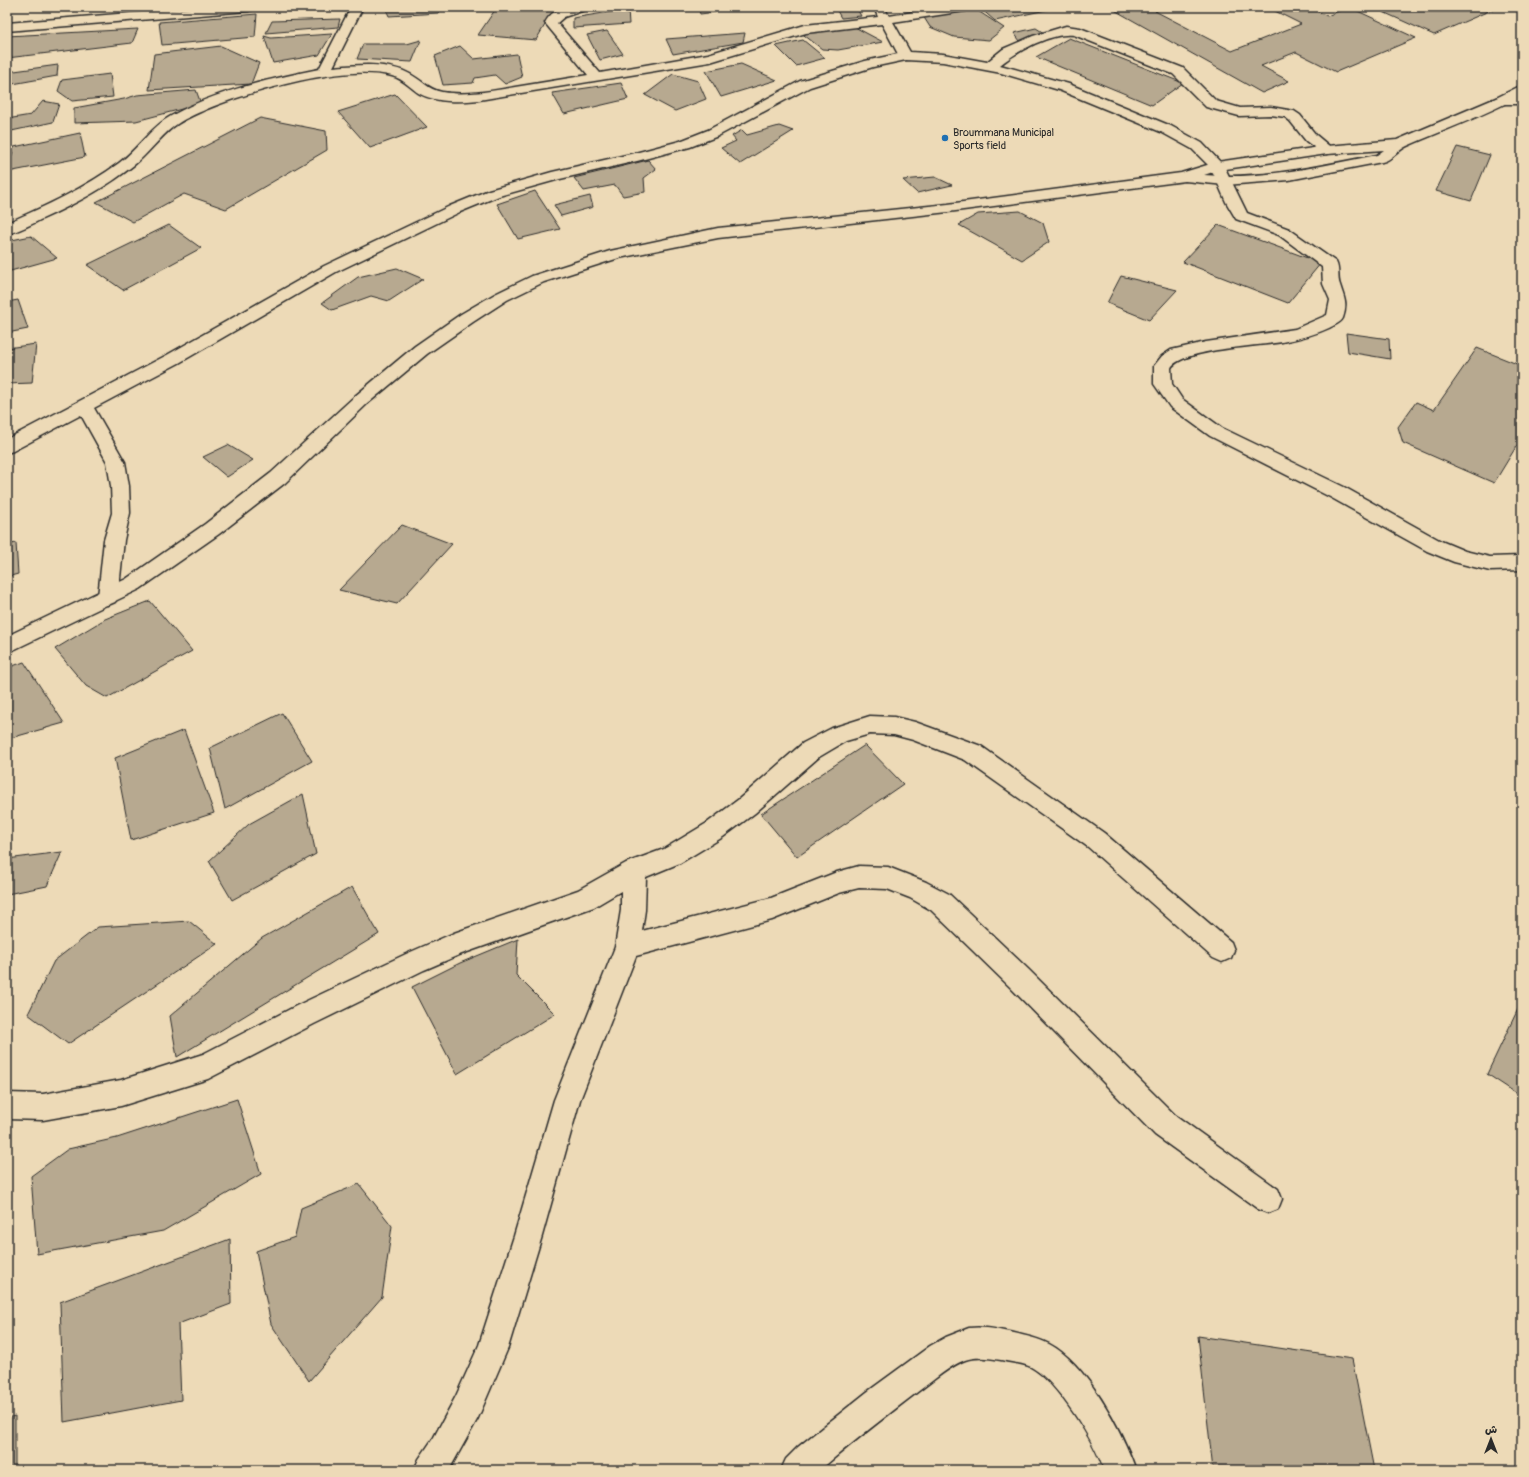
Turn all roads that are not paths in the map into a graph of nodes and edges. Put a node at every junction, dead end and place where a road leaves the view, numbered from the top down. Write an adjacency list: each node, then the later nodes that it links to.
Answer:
1 (248, 7): 7 (street)
2 (357, 7): 10 (street)
3 (581, 7): 11 (street)
4 (878, 7): 6 (street)
5 (964, 7): 6 (street)
6 (886, 20): 8 (street); 11 (street)
7 (7, 28)
8 (906, 56): 9 (street); 21 (street)
9 (989, 67): 16 (street); 17 (street)
10 (324, 72): 11 (street); 20 (street)
11 (597, 77)
12 (1522, 89): 14 (street)
13 (1522, 100): 14 (street)
14 (1501, 101): 15 (street)
15 (1400, 144): 16 (street); 19 (street)
16 (1327, 150): 17 (street)
17 (1217, 166): 18 (street); 19 (street)
18 (1183, 177): 19 (street); 24 (street)
19 (1225, 182): 23 (street)
20 (7, 228)
21 (85, 407): 22 (street); 24 (street)
22 (7, 447)
23 (1522, 563)
24 (108, 597): 25 (street)
25 (7, 645)
26 (634, 871): 27 (street); 28 (street); 29 (street)
27 (627, 947): 30 (street); 31 (street)
28 (1222, 950)
29 (7, 1106)
30 (1268, 1199)
31 (430, 1470)
32 (797, 1470): 33 (street)
33 (1120, 1470)

